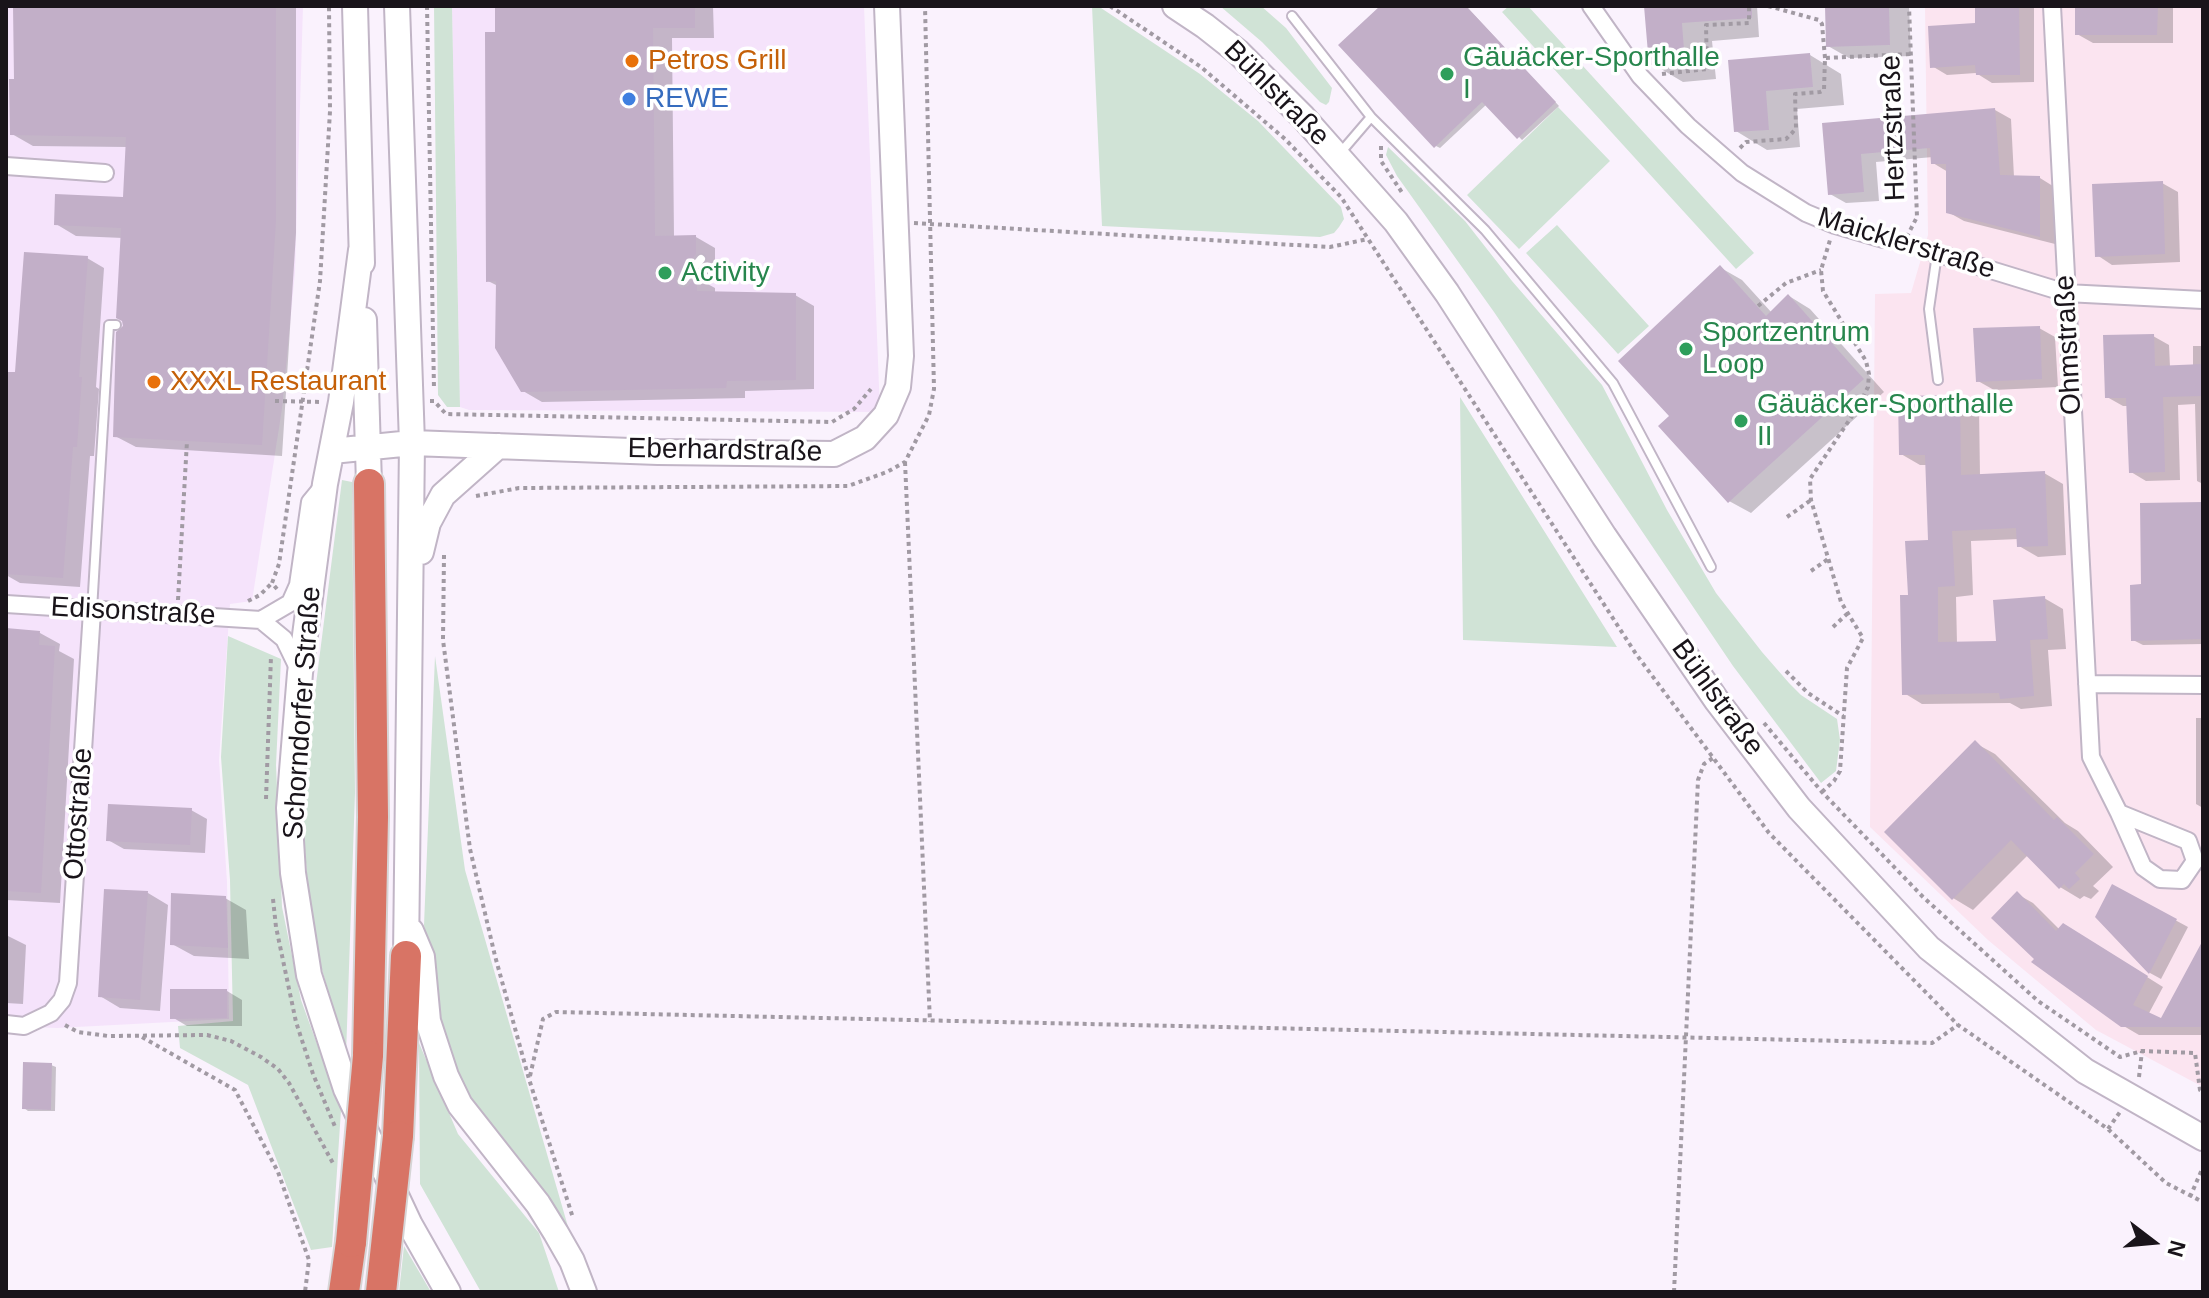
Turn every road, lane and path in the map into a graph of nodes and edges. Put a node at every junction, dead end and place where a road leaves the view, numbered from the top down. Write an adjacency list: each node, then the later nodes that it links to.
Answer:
1 (329, 6): 42 (path)
2 (355, 6): 30 (main road)
3 (397, 6): 44 (main road)
4 (427, 6): 40 (path)
5 (887, 6): 24 (main road, Eberhardstraße)
6 (925, 6): 25 (path)
7 (1175, 6): 19 (main road, Bühlstraße)
8 (1591, 6): 16 (street, Maicklerstraße)
9 (1749, 6): 16 (path)
10 (1768, 6): 15 (path)
11 (1909, 6): 14 (path, Hertzstraße)
12 (2052, 6): 35 (street, Ohmstraße)
13 (1292, 16): 17 (lane, Bühlstraße)
14 (1911, 54): 15 (path); 29 (path, Hertzstraße)
15 (1825, 58): 20 (path)
16 (1640, 76): 20 (street, Maicklerstraße)
17 (1371, 117): 18 (lane, Bühlstraße); 56 (lane, Bühlstraße)
18 (1364, 125): 19 (lane, Bühlstraße); 23 (path)
19 (1337, 156): 87 (main road, Bühlstraße)
20 (1727, 161): 26 (street, Maicklerstraße)
21 (6, 166): 22 (street)
22 (105, 173)
23 (1405, 198)
24 (896, 223): 25 (path); 46 (main road, Eberhardstraße)
25 (929, 223): 27 (path); 48 (path)
26 (1835, 225): 28 (street, Maicklerstraße); 33 (path)
27 (1368, 238)
28 (1883, 239): 29 (path, Maicklerstraße)
29 (1903, 244): 31 (path, Maicklerstraße)
30 (361, 250): 45 (main road); 47 (main road, Schorndorfer Straße)
31 (1933, 252): 35 (street, Maicklerstraße); 39 (lane)
32 (701, 259): 34 (lane)
33 (1821, 270): 37 (path); 52 (path)
34 (683, 281)
35 (2066, 293): 36 (street, Maicklerstraße); 68 (street, Ohmstraße)
36 (2203, 300)
37 (1758, 306)
38 (116, 325): 62 (lane)
39 (1938, 380)
40 (871, 389)
41 (275, 401): 42 (path)
42 (303, 402): 60 (path)
43 (187, 441): 59 (path)
44 (412, 443): 45 (main road, Eberhardstraße); 46 (main road, Eberhardstraße); 58 (main road)
45 (368, 446): 47 (main road, Eberhardstraße); 50 (main road)
46 (498, 446): 58 (main road)
47 (332, 451): 49 (main road, Schorndorfer Straße)
48 (905, 462): 51 (path); 78 (path)
49 (325, 484): 60 (street); 67 (main road, Schorndorfer Straße)
50 (369, 484): 93 (highway, bridge)
51 (467, 499)
52 (1811, 500): 53 (path); 55 (path)
53 (1787, 517)
54 (444, 555): 85 (path)
55 (1828, 559): 57 (path); 63 (path)
56 (1711, 567)
57 (1811, 571)
58 (412, 590): 75 (main road)
59 (179, 591)
60 (290, 603): 64 (street)
61 (6, 604): 62 (street, Edisonstraße)
62 (92, 611): 64 (street, Edisonstraße); 77 (street, Ottostraße)
63 (1848, 613): 65 (path); 70 (path)
64 (261, 620): 67 (street)
65 (1833, 627)
66 (1786, 671): 70 (path)
67 (300, 673): 95 (main road, Schorndorfer Straße)
68 (2087, 684): 69 (street); 74 (street, Ohmstraße)
69 (2203, 685)
70 (1843, 716): 73 (path)
71 (1760, 720): 73 (path)
72 (1713, 758): 82 (path)
73 (1822, 792): 84 (path)
74 (2119, 813): 74 (street, Ohmstraße)
75 (407, 921): 76 (main road); 96 (main road)
76 (406, 956): 94 (highway, bridge)
77 (51, 1013): 79 (street); 81 (path)
78 (930, 1022): 82 (path); 85 (path)
79 (6, 1024)
80 (1958, 1025): 82 (path)
81 (139, 1036): 89 (path); 92 (path)
82 (1685, 1037): 97 (path)
83 (2203, 1052): 84 (path)
84 (2195, 1053): 86 (path)
85 (529, 1079): 91 (path)
86 (2203, 1092)
87 (2203, 1138)
88 (2203, 1167): 90 (path)
89 (339, 1174)
90 (2190, 1197)
91 (577, 1229)
92 (305, 1292)
93 (344, 1292)
94 (381, 1292)
95 (448, 1292)
96 (584, 1292)
97 (1674, 1292)

